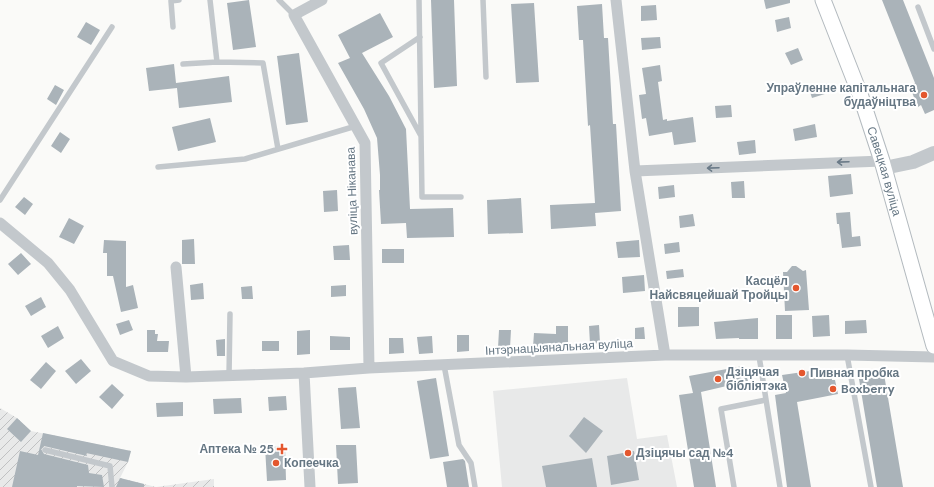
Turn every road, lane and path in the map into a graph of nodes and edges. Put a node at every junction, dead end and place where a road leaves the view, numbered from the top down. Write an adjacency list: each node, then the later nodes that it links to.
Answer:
1 (179, 0): 12 (lane)
2 (210, 0): 15 (lane)
3 (279, 0): 10 (lane)
4 (322, 0): 10 (street)
5 (419, 0): 13 (lane)
6 (483, 0): 17 (lane)
7 (616, 0): 24 (street)
8 (823, 0): 22 (main road, Савецкая вуліца)
9 (918, 7): 14 (lane)
10 (294, 15): 18 (street, вуліца Ніканава)
11 (112, 27): 26 (lane)
12 (173, 27)
13 (420, 37): 19 (lane); 19 (lane)
14 (934, 49)
15 (217, 62): 16 (lane); 20 (lane)
16 (183, 64)
17 (486, 77)
18 (356, 126): 20 (lane); 36 (street, вуліца Ніканава)
19 (421, 136): 25 (lane)
20 (278, 149): 23 (lane)
21 (934, 153): 22 (street)
22 (883, 165): 24 (street, one-way to 24); 30 (main road, Савецкая вуліца)
23 (158, 167)
24 (635, 171): 31 (street)
25 (461, 197)
26 (0, 200)
27 (0, 223): 39 (street, Інтэрнацыянальная вуліца)
28 (176, 267): 39 (street)
29 (230, 314): 38 (lane)
30 (934, 346)
31 (665, 355): 33 (street, Інтэрнацыянальная вуліца); 35 (street, Інтэрнацыянальная вуліца)
32 (847, 355): 33 (street, Інтэрнацыянальная вуліца); 34 (street, Інтэрнацыянальная вуліца); 47 (lane)
33 (759, 356): 40 (lane)
34 (934, 357)
35 (444, 365): 36 (street, Інтэрнацыянальная вуліца); 44 (lane)
36 (369, 368): 37 (street, Інтэрнацыянальная вуліца)
37 (304, 373): 38 (street, Інтэрнацыянальная вуліца); 43 (street)
38 (229, 376): 39 (street, Інтэрнацыянальная вуліца)
39 (186, 377)
40 (766, 400): 45 (lane); 46 (lane)
41 (45, 450): 42 (lane)
42 (112, 487)
43 (310, 487)
44 (475, 487)
45 (734, 487)
46 (780, 487)
47 (871, 487)

